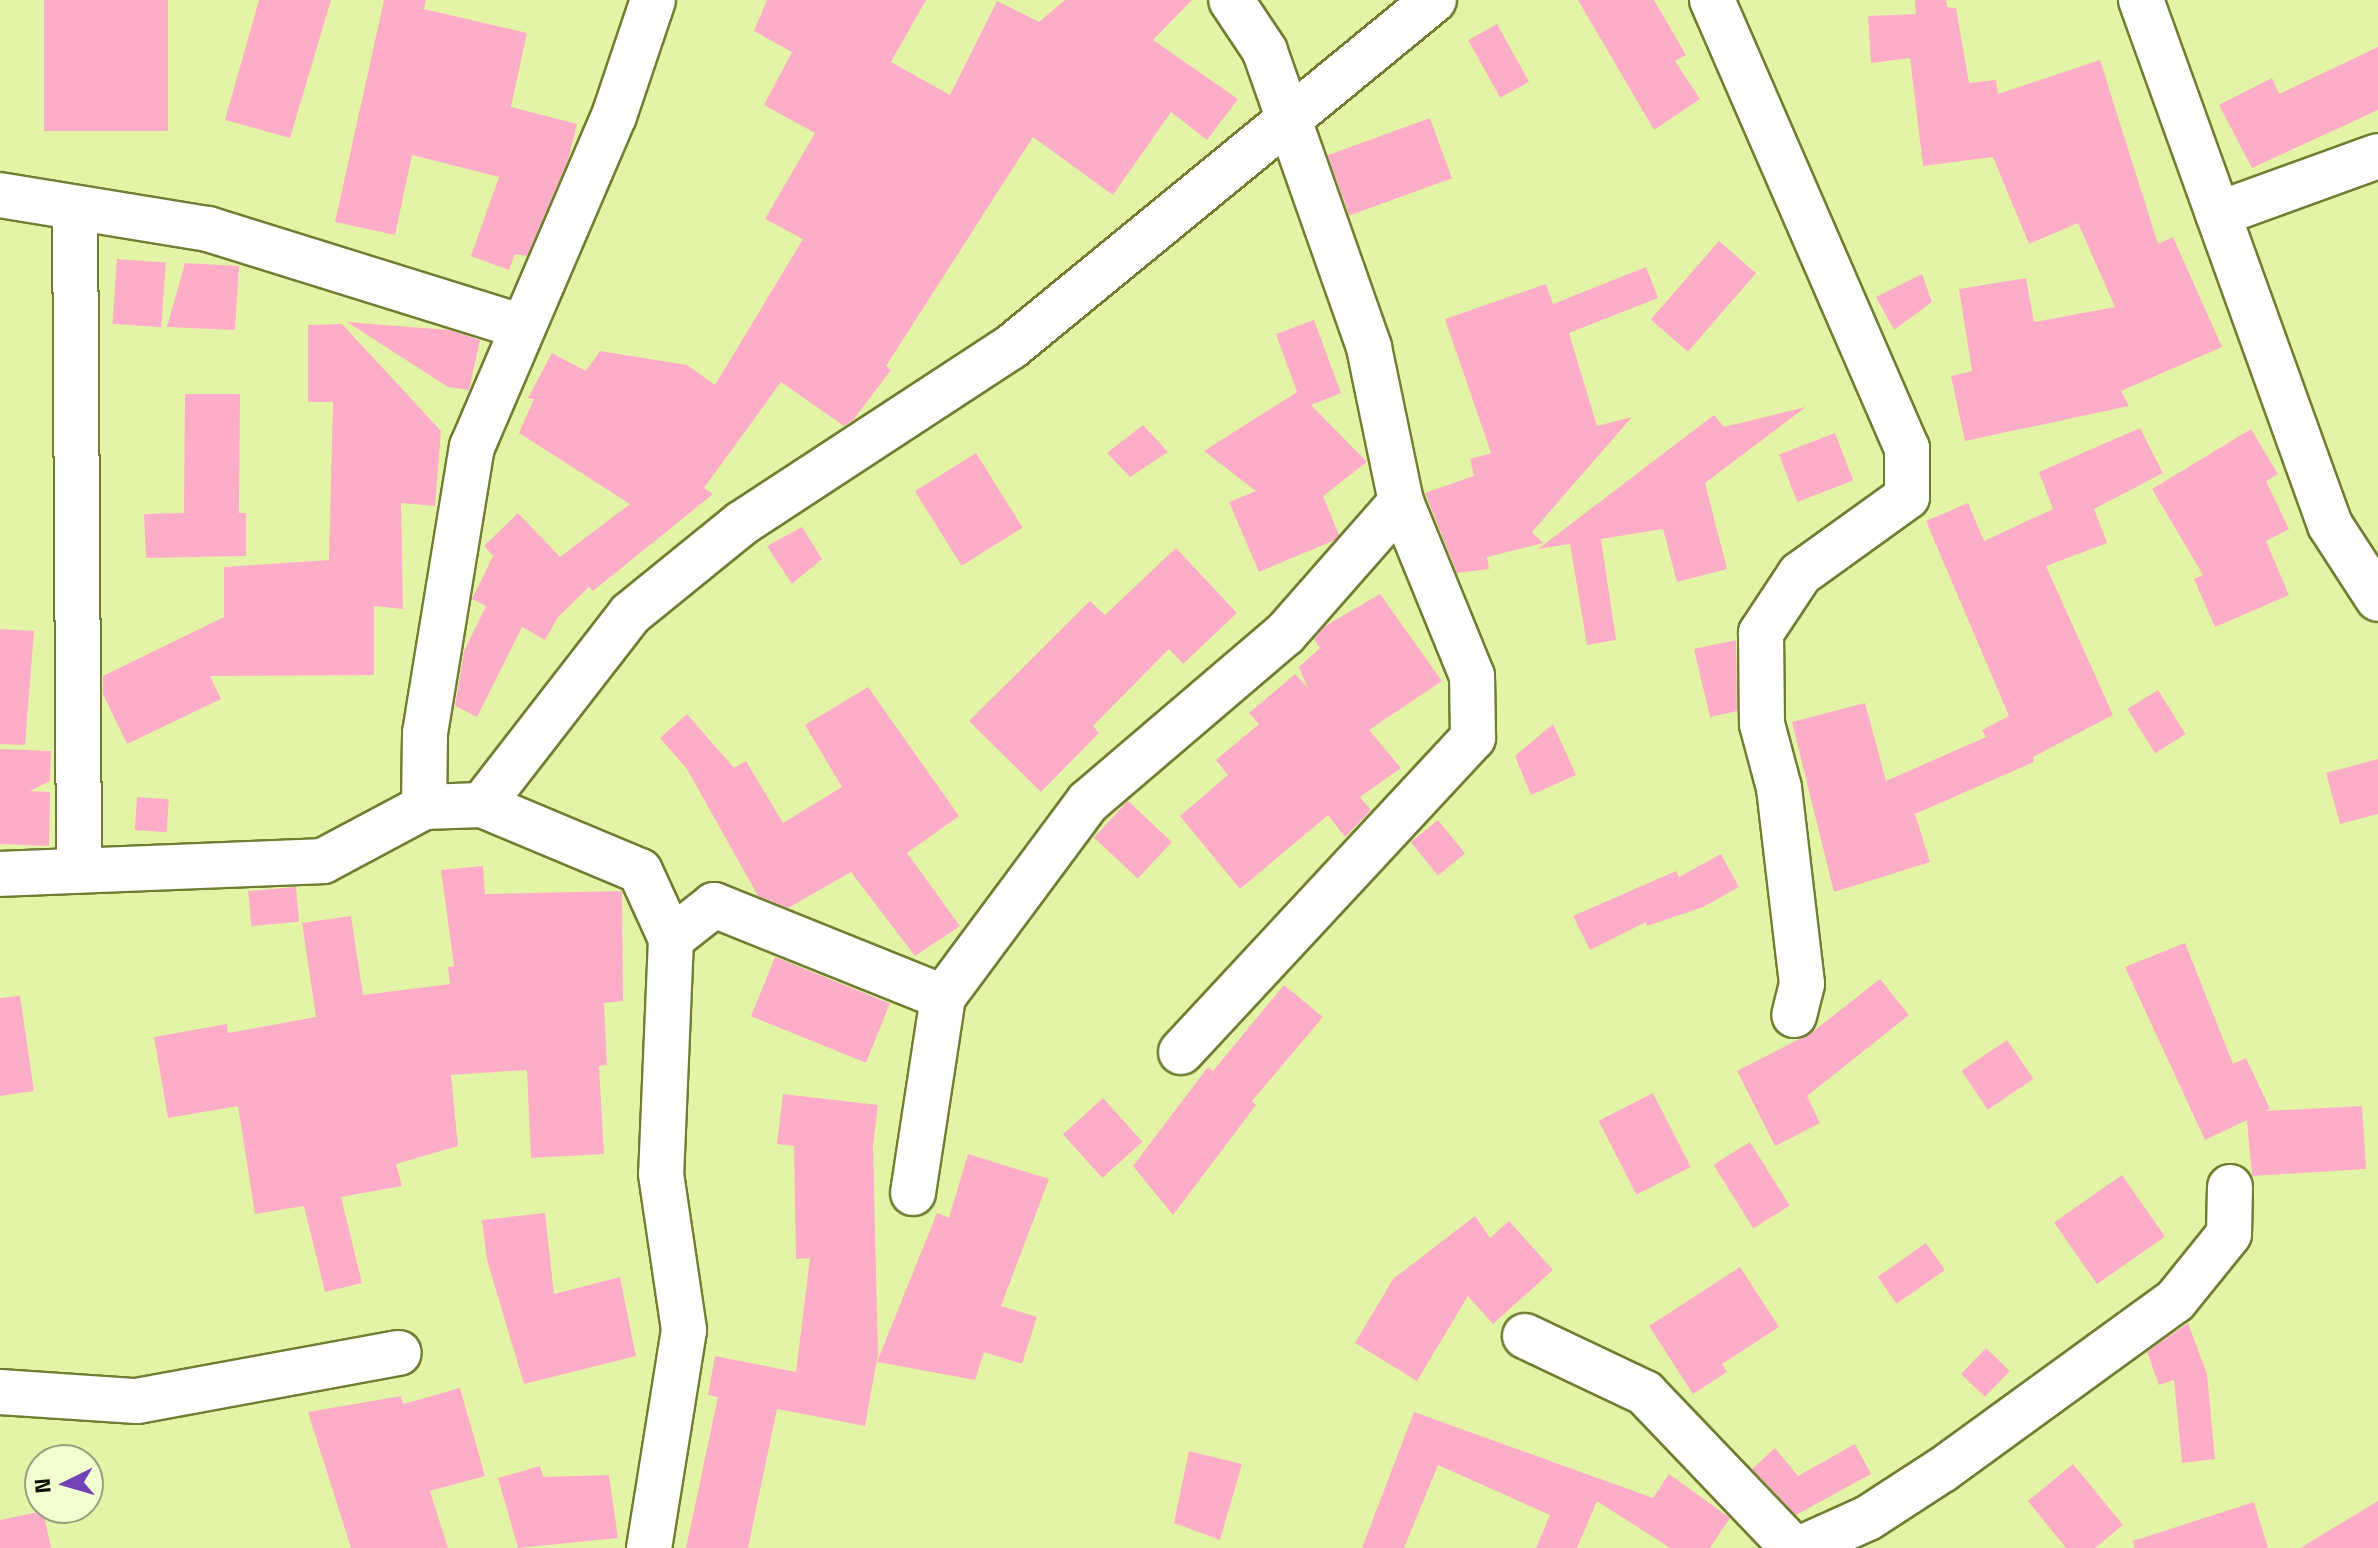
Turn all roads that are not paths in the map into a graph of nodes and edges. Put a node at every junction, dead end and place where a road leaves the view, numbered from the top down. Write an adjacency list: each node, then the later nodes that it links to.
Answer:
1 (653, 0): 11 (street)
2 (1231, 0): 6 (street)
3 (1434, 0): 6 (street)
4 (1712, 0): 20 (street)
5 (2141, 0): 10 (street)
6 (1290, 121): 12 (street); 14 (street)
7 (2378, 156): 10 (street)
8 (0, 195): 9 (street)
9 (75, 209): 11 (street); 16 (street)
10 (2218, 214): 13 (street)
11 (520, 326): 15 (street)
12 (1401, 502): 19 (street); 21 (street)
13 (2378, 599)
14 (482, 805): 15 (street); 18 (street)
15 (424, 807): 16 (street)
16 (79, 868): 17 (street)
17 (0, 874)
18 (671, 939): 19 (street); 27 (street)
19 (943, 997): 23 (street)
20 (1794, 1015)
21 (1181, 1052)
22 (2230, 1187): 29 (street)
23 (913, 1193)
24 (1525, 1336): 28 (street)
25 (399, 1353): 26 (street)
26 (0, 1392)
27 (649, 1548)
28 (1793, 1548)
29 (1801, 1548)

